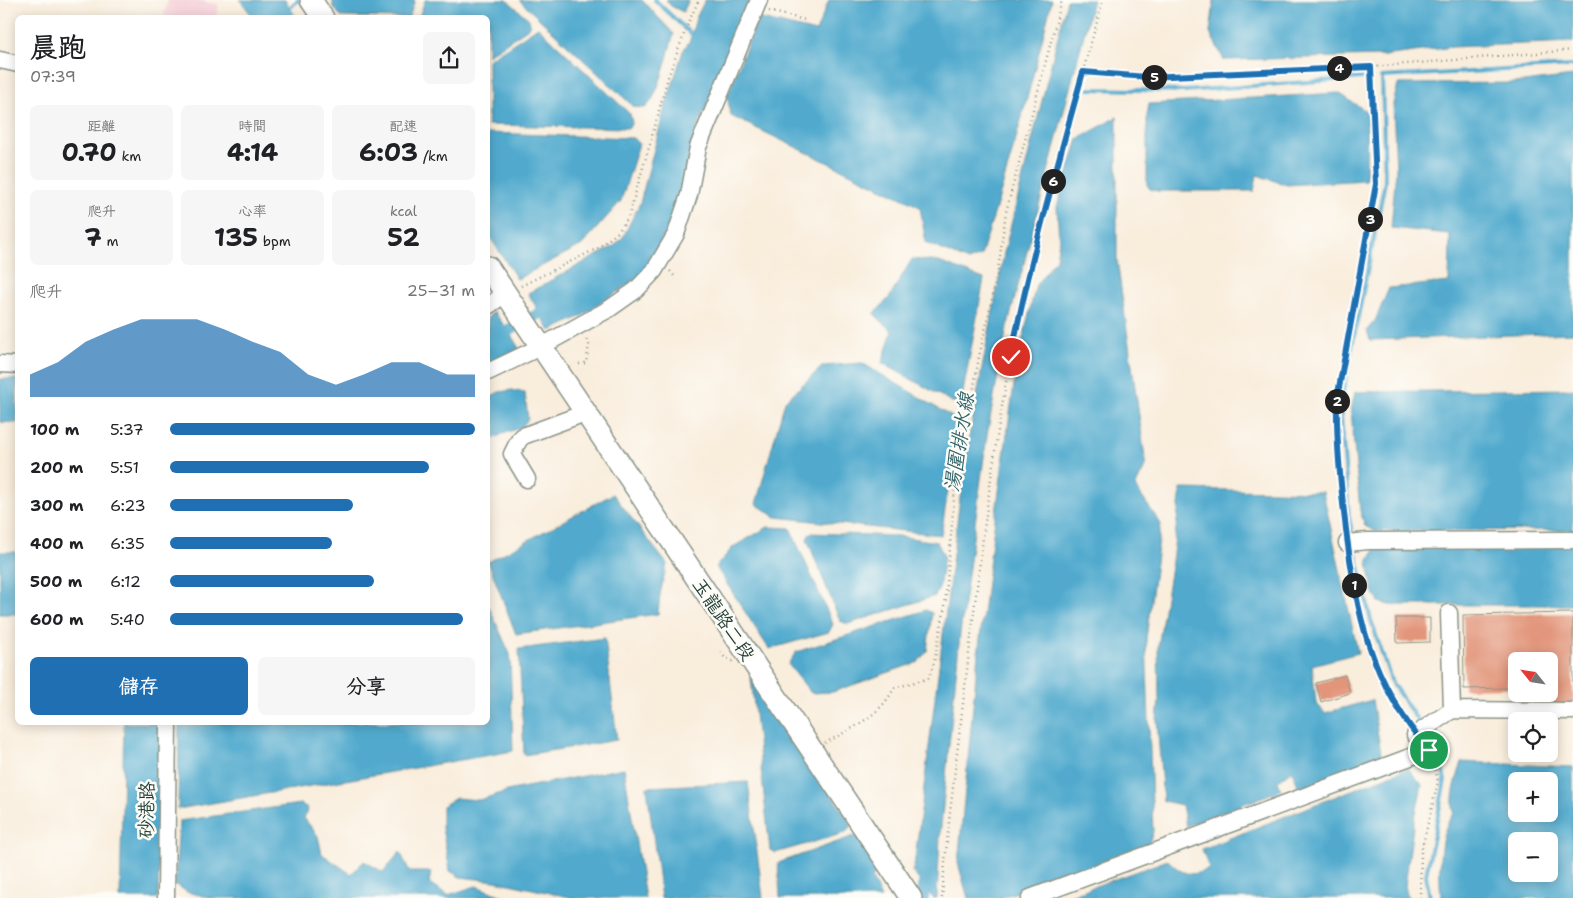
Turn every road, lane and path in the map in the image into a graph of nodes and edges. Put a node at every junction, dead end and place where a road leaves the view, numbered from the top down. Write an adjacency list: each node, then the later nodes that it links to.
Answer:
1 (311, 0): 6 (main road)
2 (699, 0): 14 (path)
3 (1062, 0): 30 (path)
4 (1102, 0): 12 (path)
5 (757, 4): 7 (path); 15 (street)
6 (321, 15)
7 (805, 20)
8 (1573, 50): 11 (path)
9 (0, 60): 10 (street)
10 (15, 63)
11 (1371, 67): 12 (path); 24 (path)
12 (1083, 72): 34 (path)
13 (490, 275): 14 (main road, 玉龍路二段)
14 (496, 300): 16 (main road, 玉龍路二段)
15 (579, 326): 16 (street); 18 (path)
16 (538, 344): 20 (street); 21 (main road, 玉龍路二段)
17 (0, 364): 19 (street)
18 (580, 364)
19 (15, 365)
20 (490, 371)
21 (585, 413): 22 (street); 30 (main road, 玉龍路二段)
22 (527, 479)
23 (1573, 540): 24 (street)
24 (1348, 543): 29 (path)
25 (1449, 613): 26 (street)
26 (1452, 710): 27 (street); 29 (street)
27 (1573, 711)
28 (168, 725): 32 (street, 砂港路)
29 (1415, 735)
30 (813, 750): 33 (main road, 玉龍路二段)
31 (1429, 750): 35 (street); 36 (path)
32 (166, 898)
33 (910, 898)
34 (942, 898)
35 (1030, 898)
36 (1420, 898)

